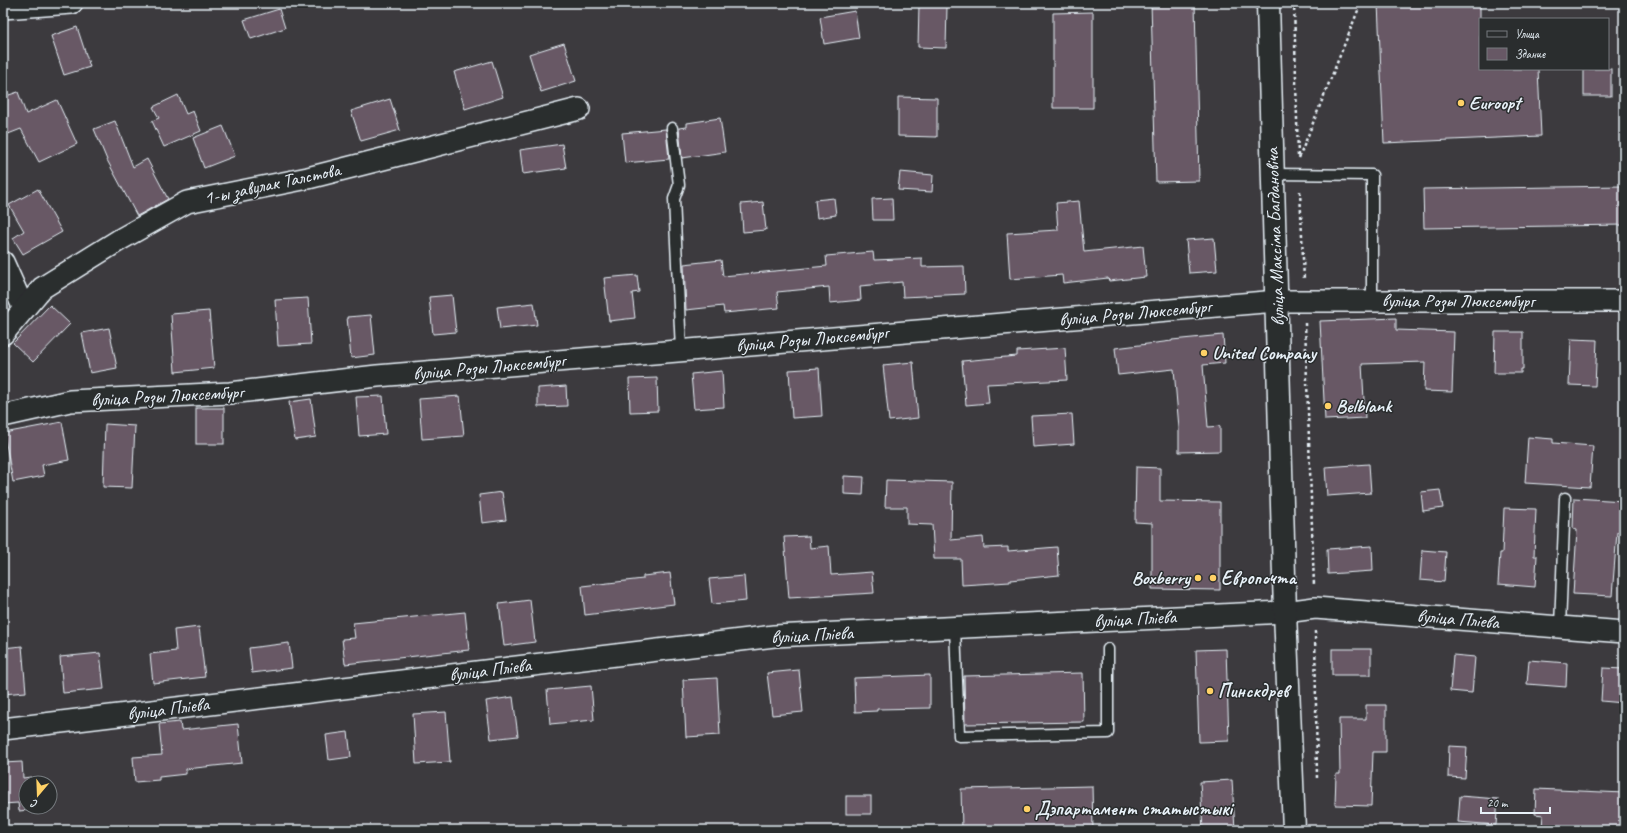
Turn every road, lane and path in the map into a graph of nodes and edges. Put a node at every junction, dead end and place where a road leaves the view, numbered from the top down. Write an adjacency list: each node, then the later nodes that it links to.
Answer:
1 (72, 3): 5 (street)
2 (1268, 3): 8 (main road, вуліца Максіма Багдановіча)
3 (1294, 3): 4 (path)
4 (1361, 3)
5 (3, 8)
6 (579, 109): 15 (street, 1-ы завулак Талстова)
7 (672, 128): 17 (lane)
8 (1273, 174): 9 (lane); 11 (main road, вуліца Максіма Багдановіча)
9 (1300, 174): 12 (path); 13 (lane)
10 (3, 262): 15 (street)
11 (1278, 301): 12 (street, вуліца Розы Люксембург); 17 (street, вуліца Розы Люксембург); 21 (main road, вуліца Максіма Багдановіча)
12 (1304, 301): 13 (street, вуліца Розы Люксембург); 20 (path)
13 (1372, 301): 14 (street, вуліца Розы Люксембург)
14 (1624, 301)
15 (24, 309): 16 (street, 1-ы завулак Талстова)
16 (3, 334)
17 (681, 350): 18 (street, вуліца Розы Люксембург)
18 (3, 416)
19 (1565, 498): 23 (lane)
20 (1315, 608): 21 (street, вуліца Пліева); 23 (street, вуліца Пліева); 27 (path)
21 (1285, 612): 22 (street, вуліца Пліева); 28 (main road, вуліца Максіма Багдановіча)
22 (955, 627): 25 (lane); 26 (street, вуліца Пліева)
23 (1560, 627): 24 (street, вуліца Пліева)
24 (1624, 632)
25 (1108, 650)
26 (3, 729)
27 (1317, 782)
28 (1294, 830)

